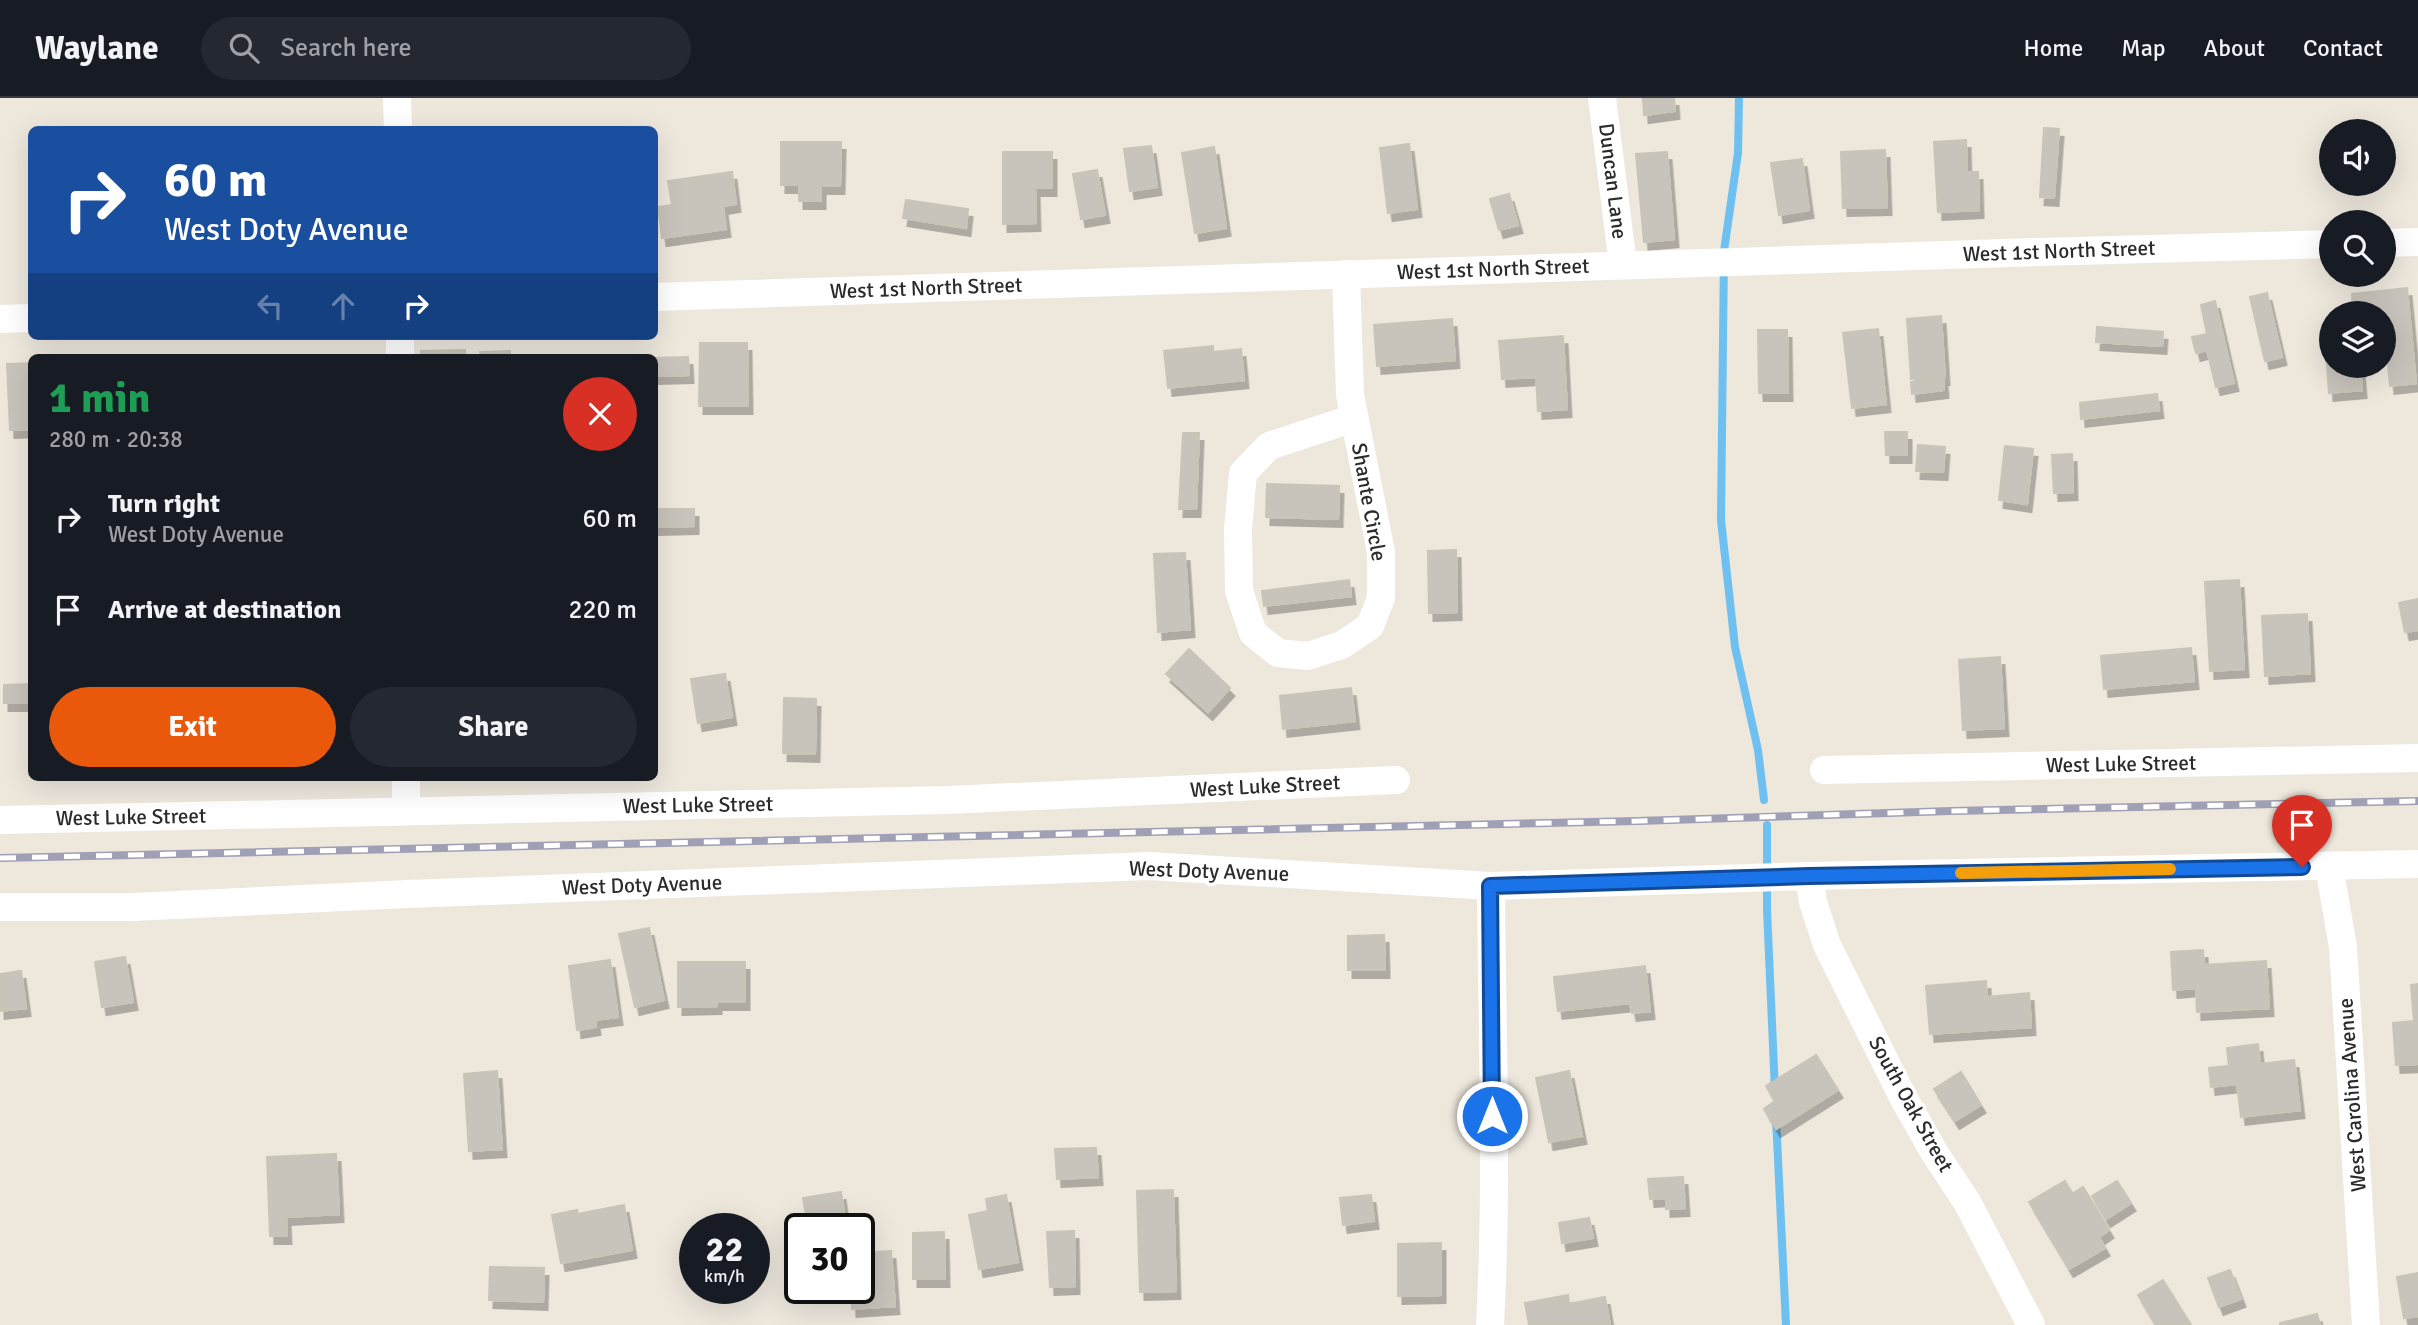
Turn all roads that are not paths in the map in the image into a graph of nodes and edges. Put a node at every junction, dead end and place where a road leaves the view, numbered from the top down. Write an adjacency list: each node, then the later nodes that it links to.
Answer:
1 (397, 98): 3 (street)
2 (1602, 98): 7 (street, Duncan Lane)
3 (398, 126)
4 (2418, 242): 5 (street)
5 (2396, 243)
6 (2319, 244): 7 (street, West 1st North Street)
7 (1623, 265): 8 (street, West 1st North Street)
8 (1346, 274): 9 (street, West 1st North Street); 12 (street, Shante Circle)
9 (658, 298)
10 (28, 318): 11 (street)
11 (0, 319)
12 (1354, 418): 12 (street, Shante Circle)
13 (2418, 758): 14 (street, West Luke Street)
14 (1824, 770)
15 (1396, 780): 17 (street, West Luke Street)
16 (406, 781): 17 (street)
17 (407, 810): 18 (street, West Luke Street)
18 (0, 820)
19 (2418, 864): 20 (street, West Doty Avenue)
20 (2329, 866): 21 (street, West Doty Avenue); 26 (street, West Carolina Avenue)
21 (1809, 876): 22 (street, West Doty Avenue); 25 (street, South Oak Street)
22 (1490, 886): 23 (street, West Doty Avenue); 24 (street)
23 (0, 907)
24 (1490, 1325)
25 (2031, 1325)
26 (2366, 1325)

